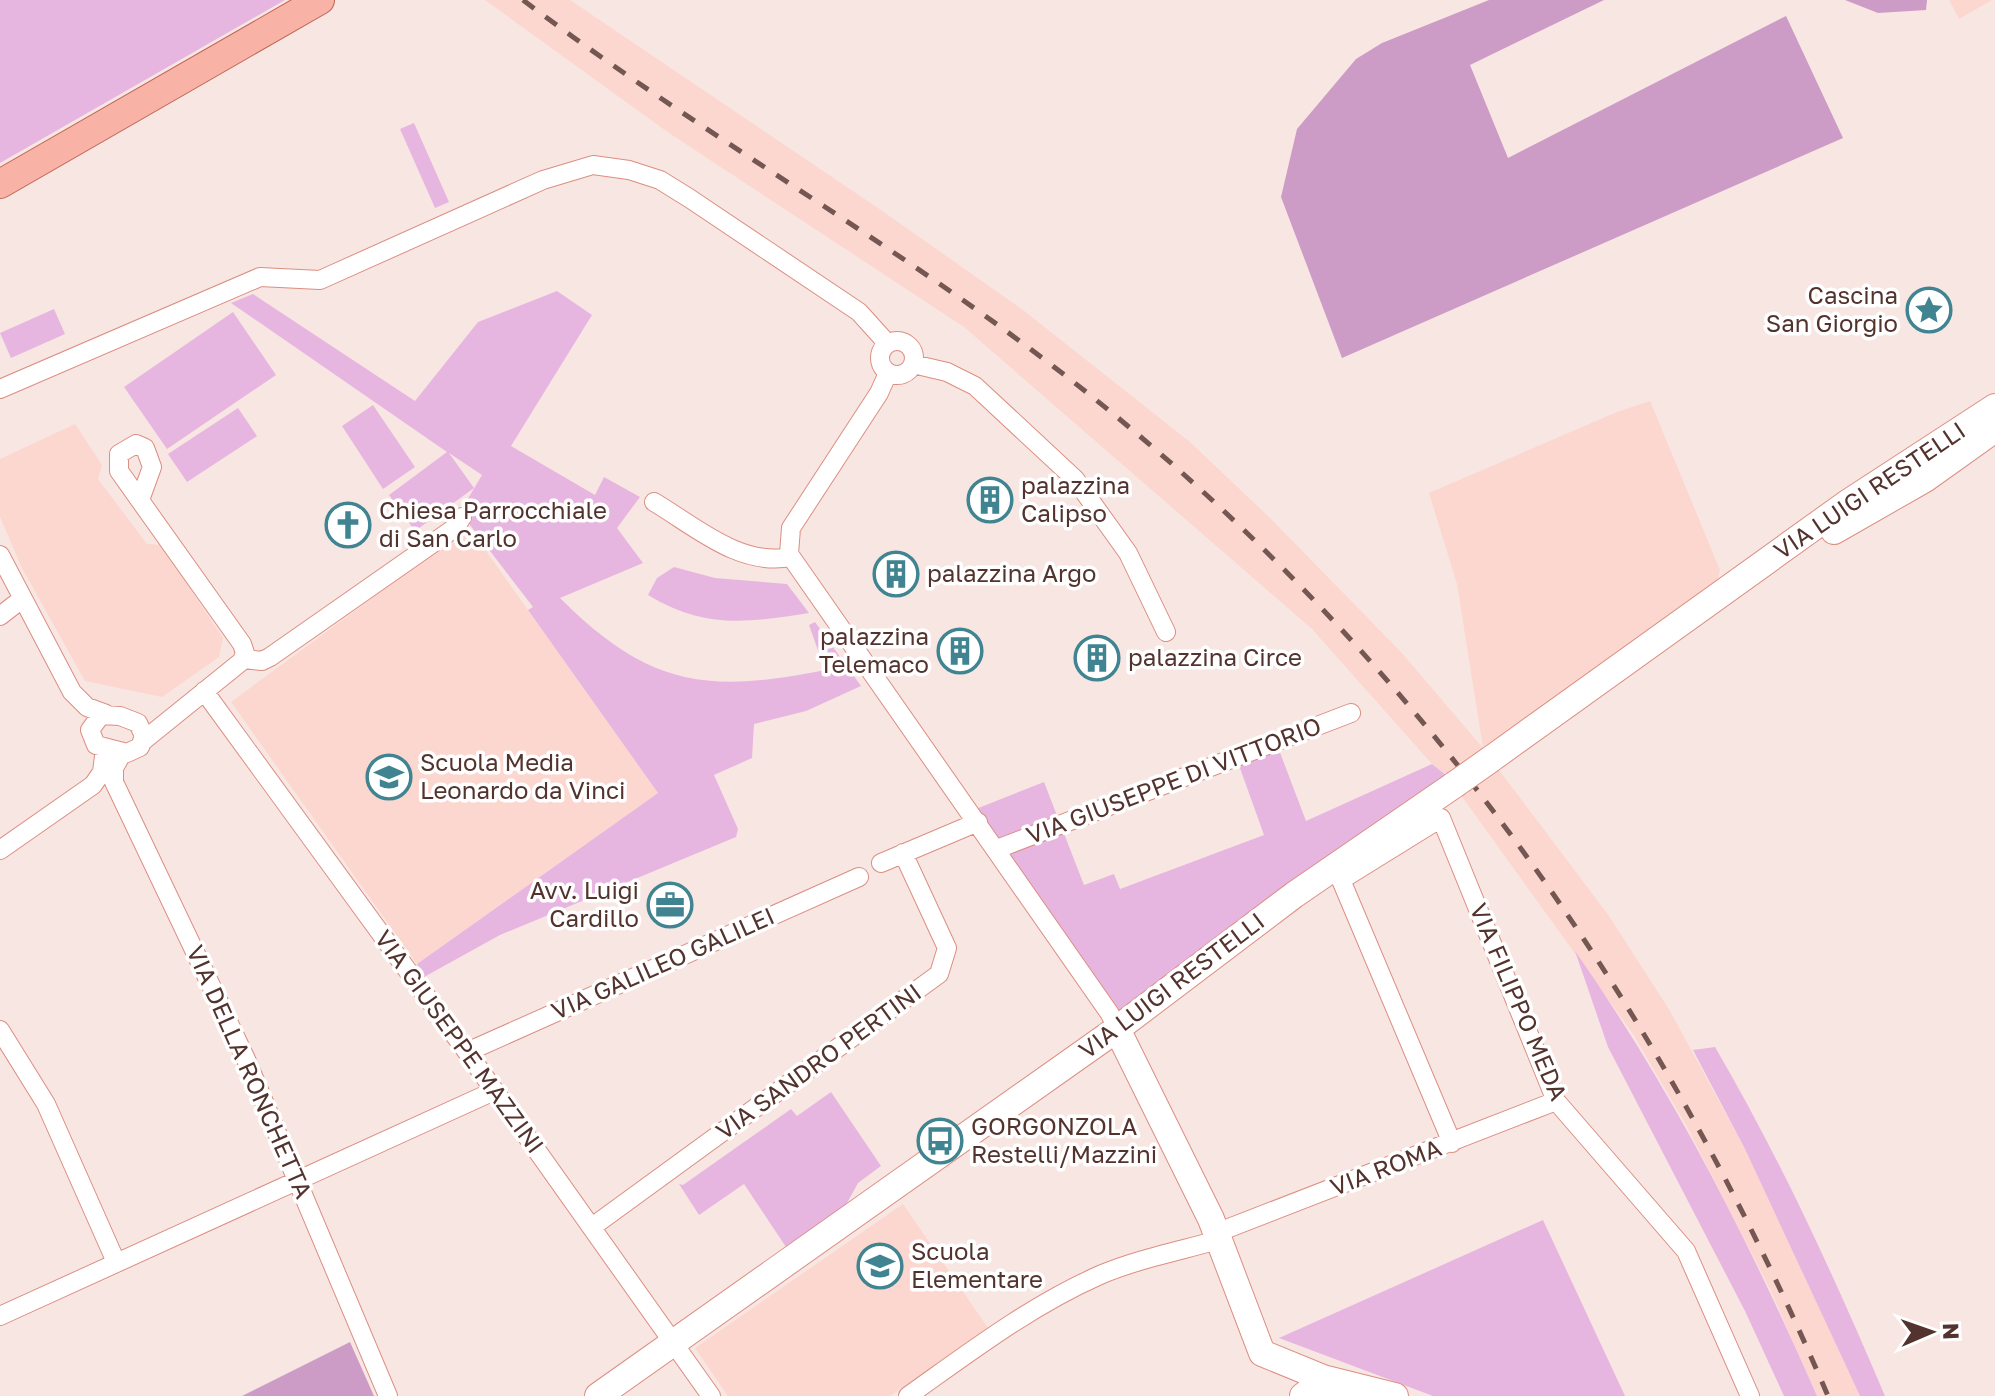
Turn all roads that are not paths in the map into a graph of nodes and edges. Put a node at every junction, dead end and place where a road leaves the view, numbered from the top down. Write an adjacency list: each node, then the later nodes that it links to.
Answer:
1 (320, 0): 2 (main road)
2 (0, 184)
3 (887, 343): 4 (street); 5 (street); 6 (street)
4 (913, 364): 5 (street); 17 (street)
5 (888, 373): 13 (street)
6 (2, 390)
7 (1995, 407): 14 (street, VIA LUIGI RESTELLI)
8 (1995, 429): 14 (street, VIA LUIGI RESTELLI)
9 (140, 500): 18 (street)
10 (654, 502): 13 (street)
11 (462, 517): 18 (street)
12 (0, 555): 15 (street)
13 (791, 557): 28 (street, VIA GIUSEPPE DI VITTORIO)
14 (1746, 576): 34 (street, VIA LUIGI RESTELLI, bridge)
15 (22, 599): 16 (street); 20 (street)
16 (0, 616)
17 (1166, 632)
18 (244, 659): 19 (street)
19 (204, 691): 21 (street); 36 (street, VIA GIUSEPPE MAZZINI)
20 (72, 692): 23 (street); 25 (street)
21 (179, 710): 24 (street); 26 (street)
22 (1351, 713): 29 (street, VIA GIUSEPPE DI VITTORIO)
23 (106, 714): 24 (street); 25 (street)
24 (128, 718): 26 (street)
25 (90, 732): 27 (street)
26 (143, 741): 27 (street)
27 (114, 750): 30 (street); 40 (street, VIA DELLA RONCHETTA)
28 (978, 822): 29 (street, VIA GIUSEPPE DI VITTORIO); 31 (street)
29 (997, 849): 34 (street, VIA GIUSEPPE DI VITTORIO)
30 (0, 850)
31 (903, 853): 32 (street); 41 (street, VIA SANDRO PERTINI)
32 (881, 863)
33 (859, 877): 36 (street, VIA GALILEO GALILEI)
34 (1117, 1029): 42 (street, VIA GIUSEPPE DI VITTORIO); 45 (street, VIA LUIGI RESTELLI)
35 (0, 1030): 43 (street)
36 (467, 1052): 37 (street, VIA GIUSEPPE MAZZINI)
37 (494, 1091): 40 (street); 41 (street, VIA GIUSEPPE MAZZINI)
38 (1556, 1101): 39 (street, VIA ROMA); 39 (street, VIA FILIPPO MEDA); 52 (street, VIA FILIPPO MEDA)
39 (1452, 1143): 42 (street, VIA ROMA)
40 (299, 1181): 43 (street); 47 (street, VIA DELLA RONCHETTA)
41 (592, 1227): 45 (street, VIA GIUSEPPE MAZZINI)
42 (1217, 1236): 46 (street, VIA GIUSEPPE DI VITTORIO); 50 (street, VIA ROMA)
43 (116, 1262): 44 (street)
44 (0, 1316)
45 (672, 1341): 48 (street, VIA LUIGI RESTELLI); 49 (street, VIA GIUSEPPE MAZZINI)
46 (1367, 1391): 51 (street)
47 (388, 1396)
48 (598, 1396)
49 (711, 1396)
50 (908, 1396)
51 (1303, 1396)
52 (1750, 1396)

